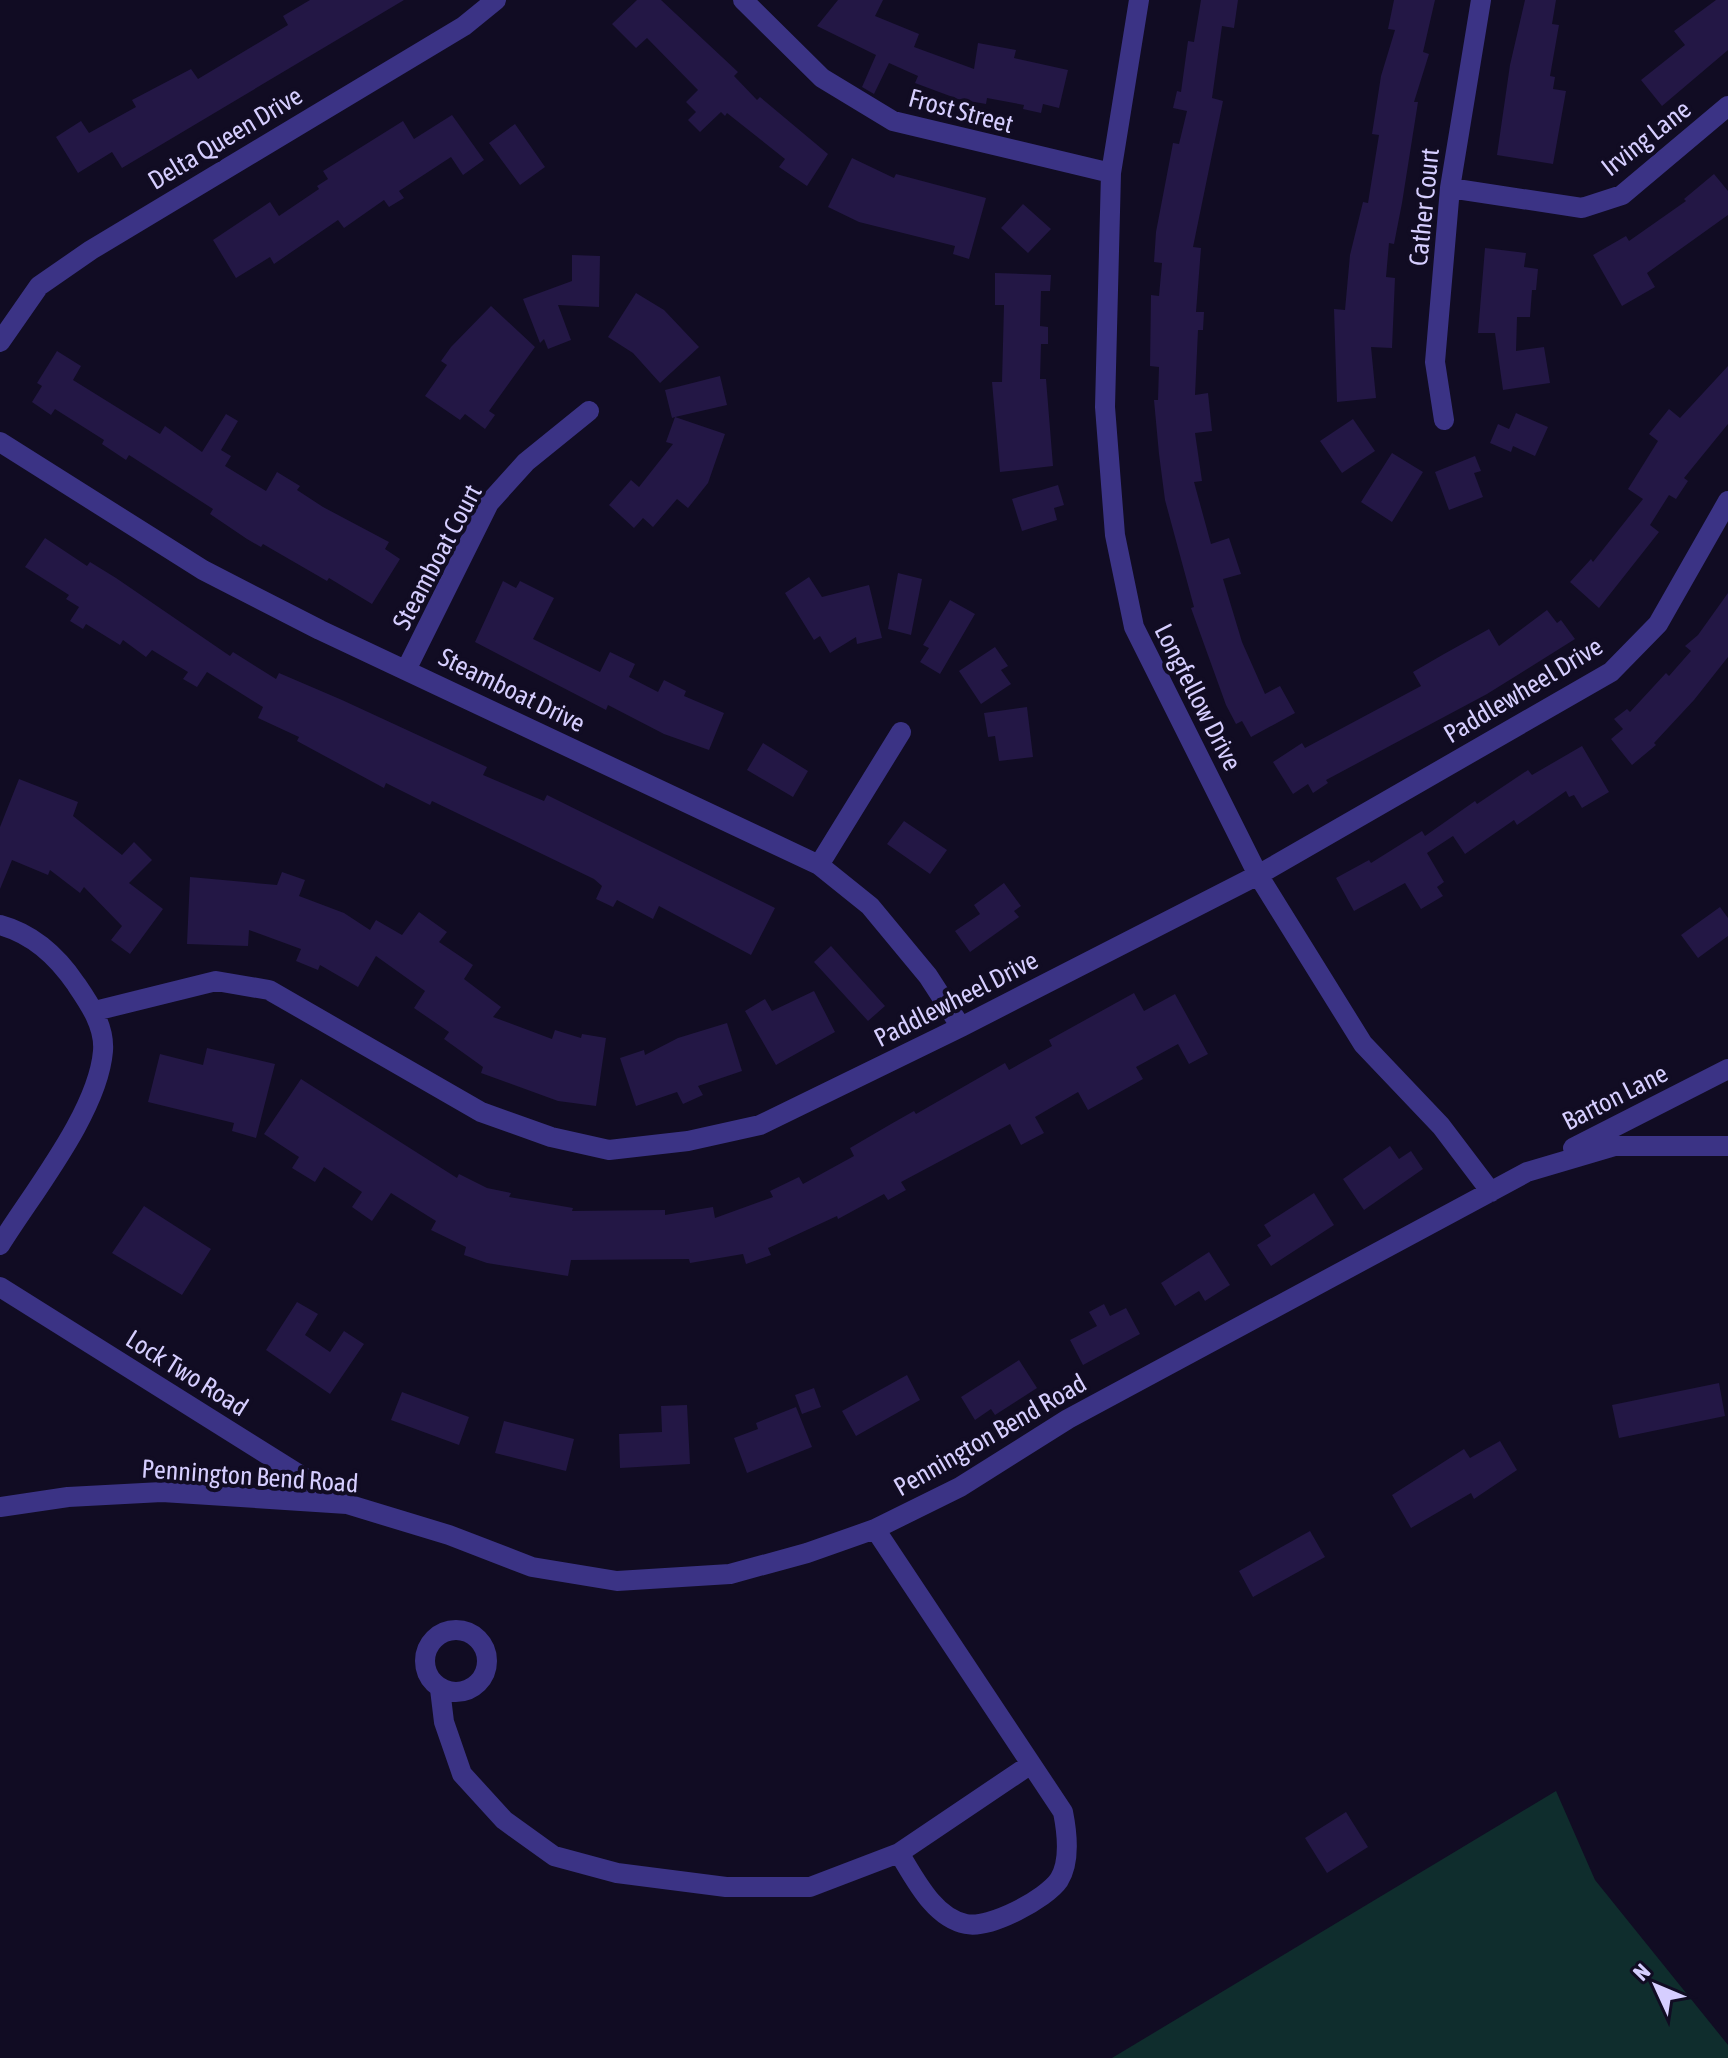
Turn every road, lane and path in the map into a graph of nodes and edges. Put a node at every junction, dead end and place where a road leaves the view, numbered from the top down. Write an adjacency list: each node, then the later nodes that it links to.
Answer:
1 (496, 0): 8 (street, Delta Queen Drive)
2 (743, 0): 6 (street, Frost Street)
3 (1139, 0): 6 (street, Longfellow Drive)
4 (1481, 0): 7 (street, Cather Court)
5 (1728, 106): 7 (street, Irving Lane)
6 (1111, 173): 16 (street, Longfellow Drive)
7 (1450, 188): 10 (street, Cather Court)
8 (0, 342)
9 (589, 411): 13 (street, Steamboat Court)
10 (1444, 420)
11 (0, 442): 13 (street, Steamboat Drive)
12 (1728, 501): 16 (street, Paddlewheel Drive)
13 (407, 668): 15 (street, Steamboat Drive)
14 (901, 732): 15 (street)
15 (819, 865): 19 (street, Steamboat Drive)
16 (1258, 875): 19 (street, Paddlewheel Drive); 23 (street, Longfellow Drive)
17 (0, 925): 18 (street)
18 (95, 1011): 19 (street, Paddlewheel Drive); 24 (street)
19 (961, 1027)
20 (1728, 1069): 22 (street, Barton Lane)
21 (1728, 1146): 22 (street, Pennington Bend Road)
22 (1527, 1172): 23 (street, Pennington Bend Road)
23 (1491, 1192): 28 (street, Pennington Bend Road)
24 (0, 1245)
25 (0, 1287): 26 (street, Lock Two Road)
26 (347, 1504): 27 (street, Pennington Bend Road); 28 (street, Pennington Bend Road)
27 (0, 1507)
28 (875, 1529): 30 (street)
29 (440, 1689): 31 (street)
30 (1031, 1764): 31 (street); 31 (street)
31 (899, 1853)

